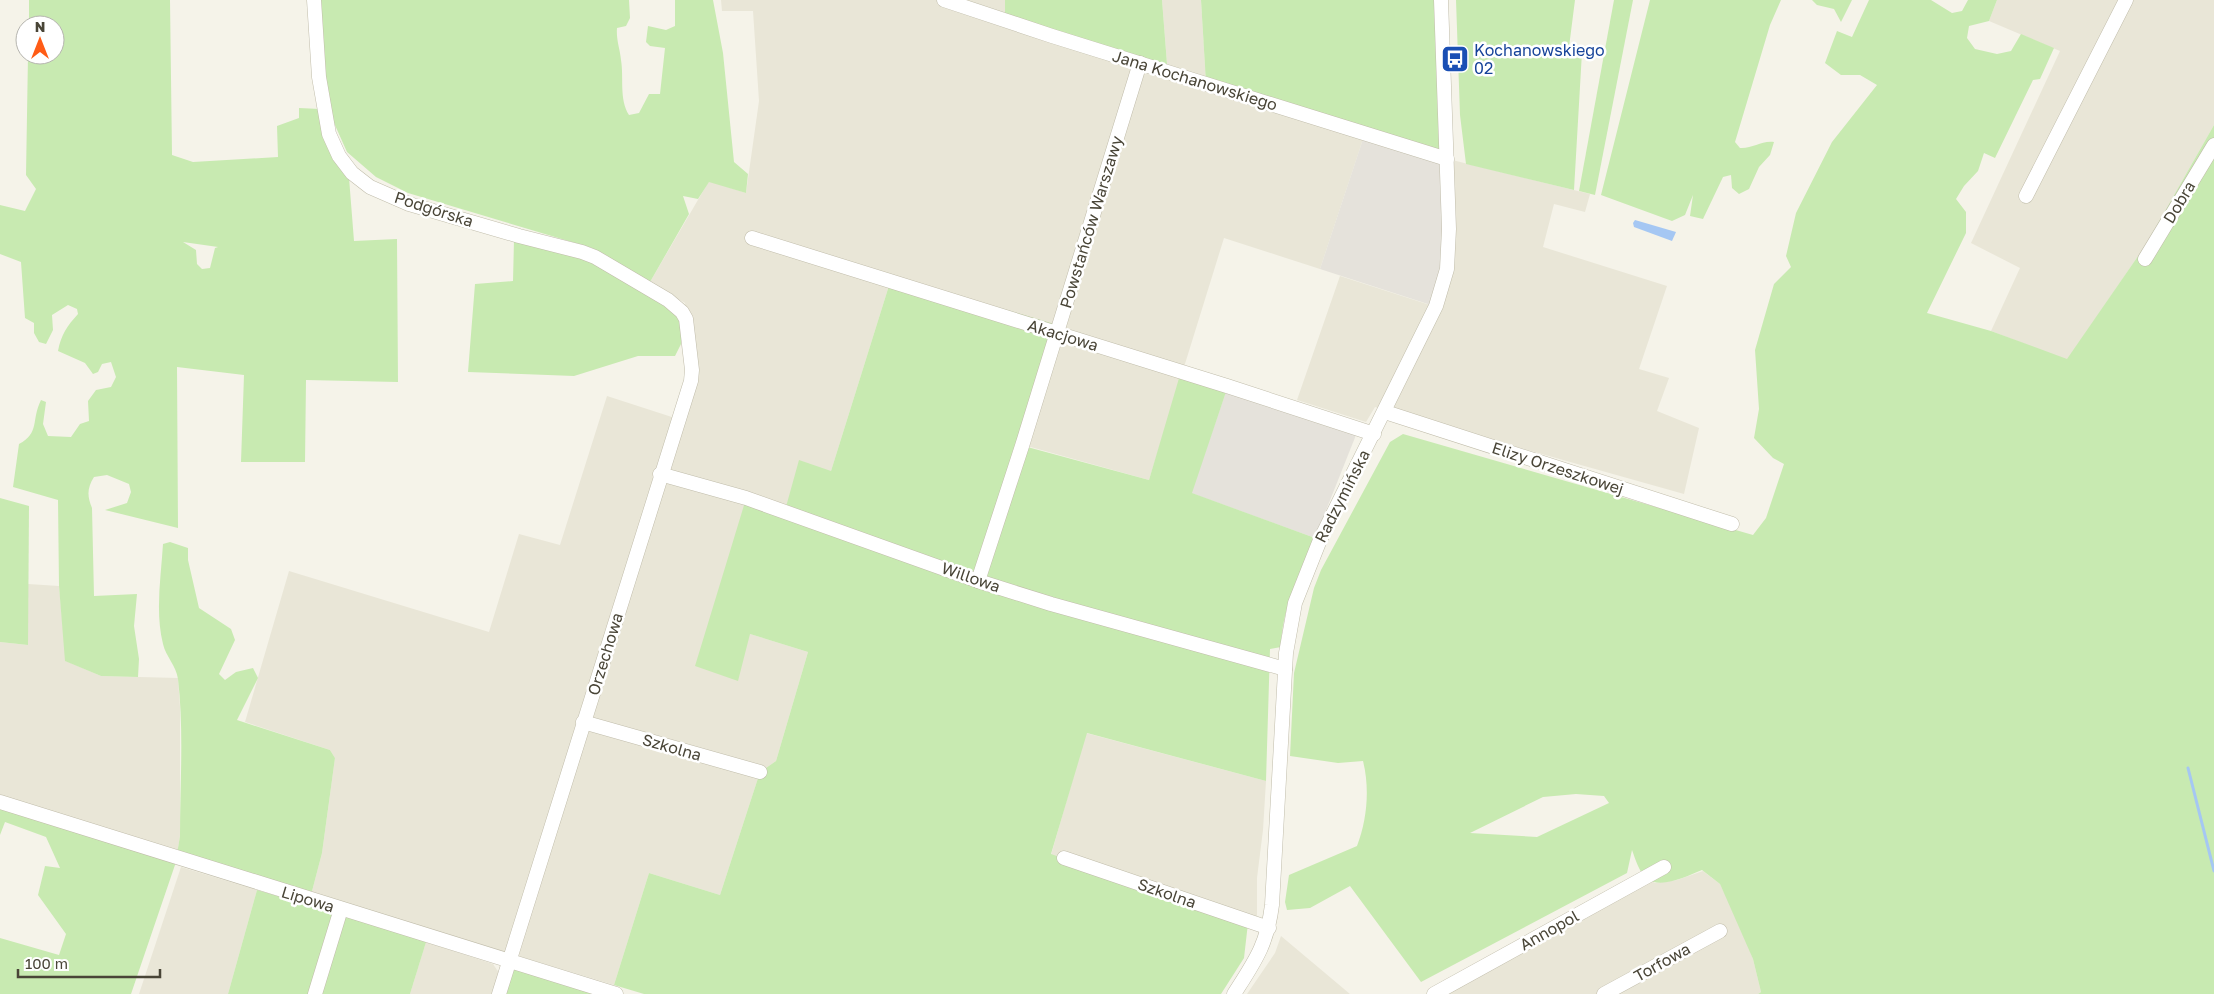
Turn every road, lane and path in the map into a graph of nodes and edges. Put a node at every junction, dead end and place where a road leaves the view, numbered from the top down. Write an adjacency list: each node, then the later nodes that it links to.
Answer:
1 (314, 0): 11 (street, Podgórska)
2 (944, 0): 5 (street, Jana Kochanowskiego)
3 (1441, 0): 7 (street, Radzymińska)
4 (2126, 0): 8 (street)
5 (1140, 63): 7 (street, Jana Kochanowskiego); 12 (street, Powstańców Warszawy)
6 (2214, 145): 10 (street, Dobra)
7 (1447, 159): 13 (street, Radzymińska)
8 (2026, 196)
9 (752, 238): 12 (street, Akacjowa)
10 (2145, 259)
11 (682, 312): 15 (street, Orzechowa)
12 (1056, 333): 14 (street, Akacjowa); 17 (street, Powstańców Warszawy)
13 (1384, 412): 14 (street, Radzymińska); 16 (street, Elizy Orzeszkowej)
14 (1374, 434): 18 (street, Radzymińska)
15 (660, 474): 17 (street, Willowa); 19 (street, Orzechowa)
16 (1732, 524)
17 (978, 580): 18 (street, Willowa)
18 (1285, 669): 25 (street, Radzymińska)
19 (583, 722): 20 (street, Szkolna); 27 (street, Orzechowa)
20 (760, 772)
21 (0, 802): 24 (street, Lipowa)
22 (1064, 858): 25 (street, Szkolna)
23 (1664, 867): 32 (street, Annopol)
24 (341, 908): 27 (street, Lipowa); 28 (street)
25 (1269, 928): 31 (street, Radzymińska)
26 (1720, 931): 33 (street, Torfowa)
27 (509, 961): 29 (street, Orzechowa); 30 (street, Lipowa)
28 (315, 994)
29 (499, 994)
30 (616, 994)
31 (1234, 994)
32 (1434, 994)
33 (1604, 994)

